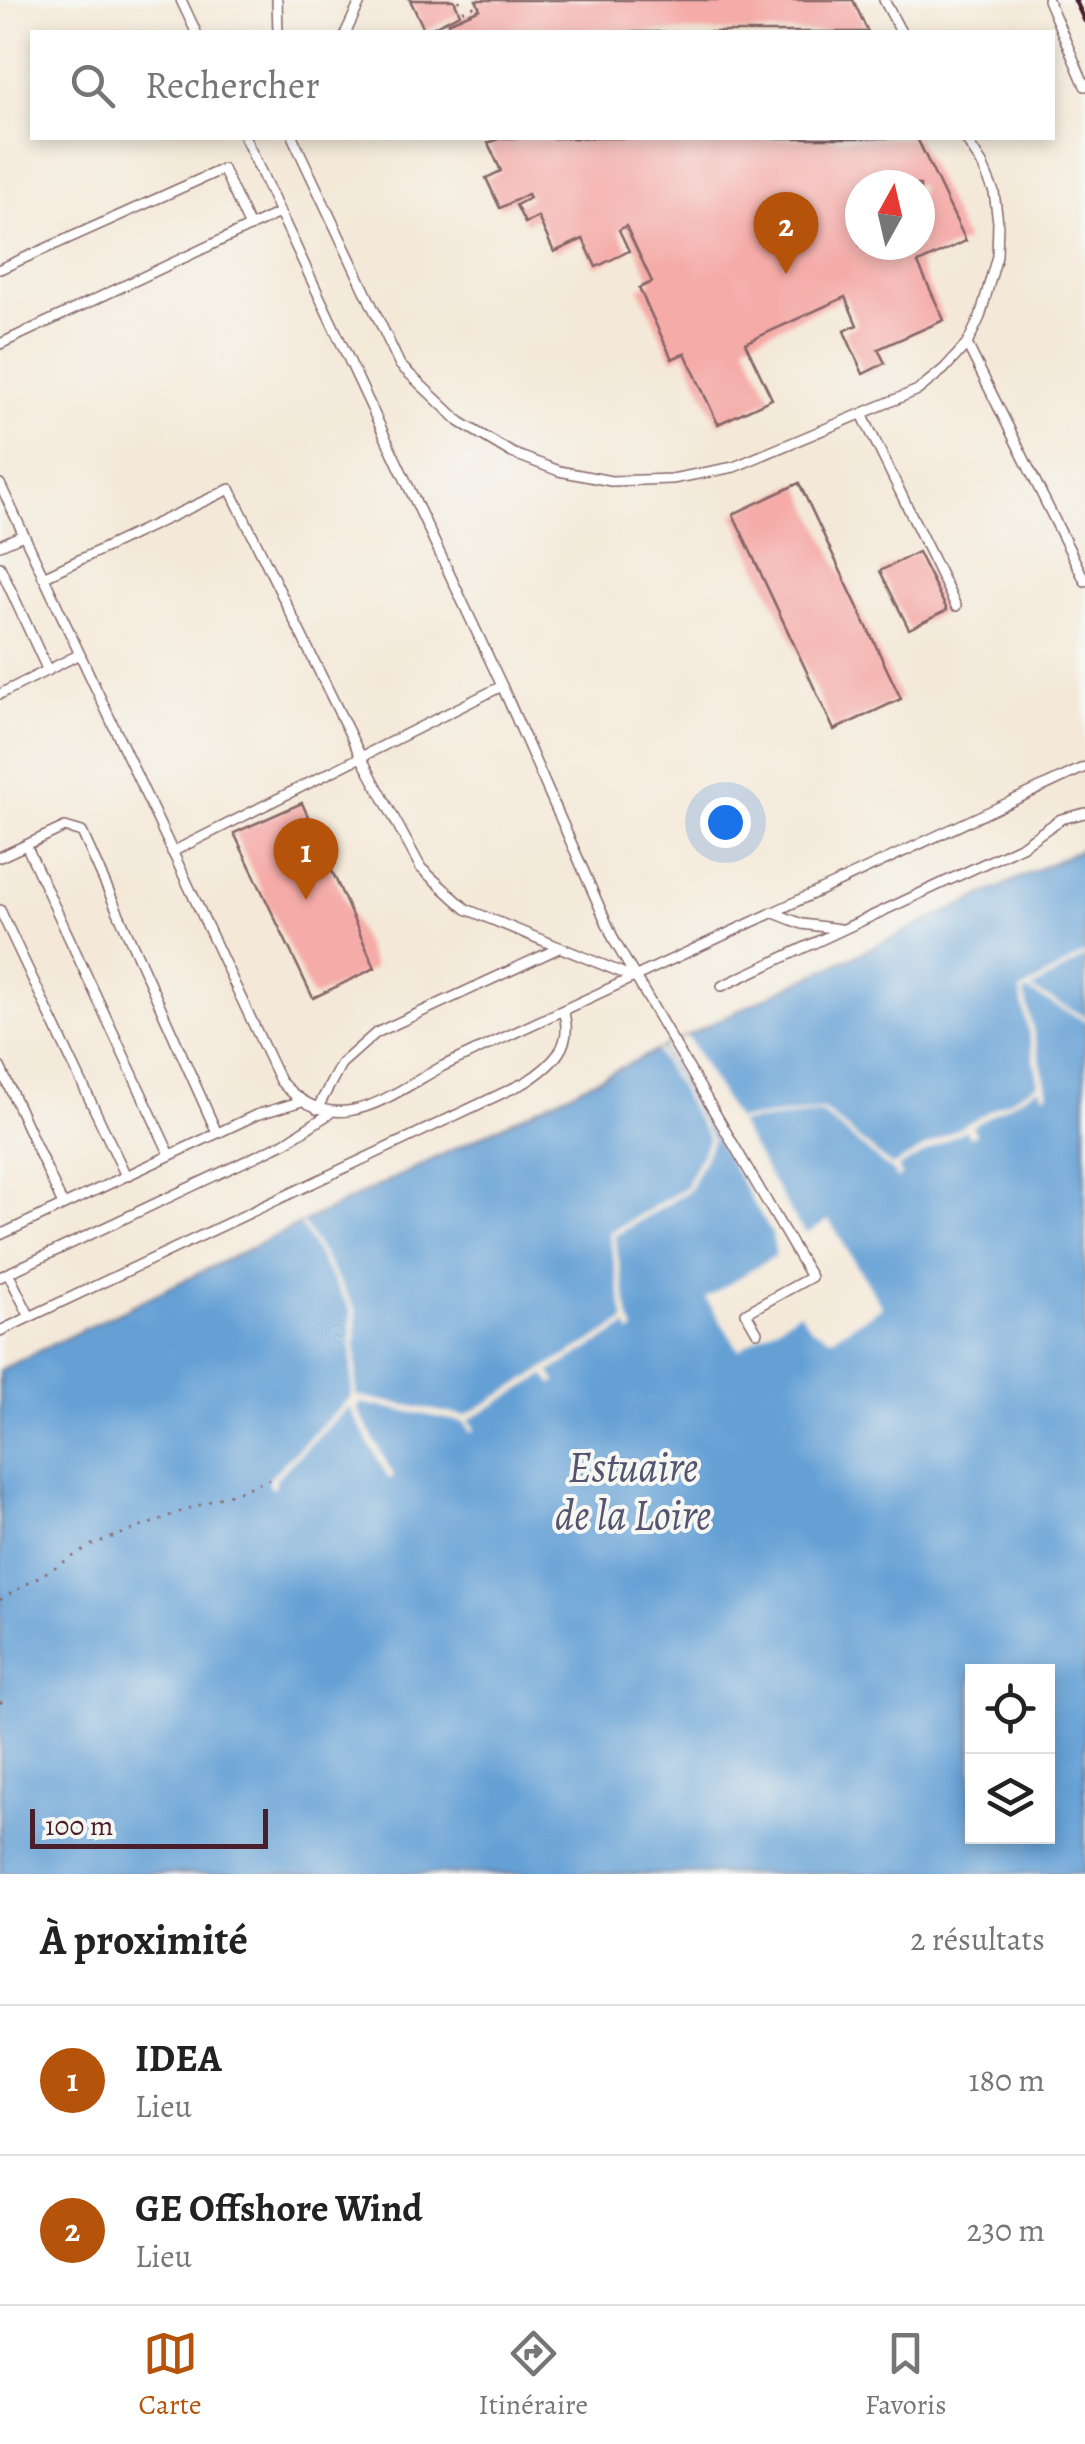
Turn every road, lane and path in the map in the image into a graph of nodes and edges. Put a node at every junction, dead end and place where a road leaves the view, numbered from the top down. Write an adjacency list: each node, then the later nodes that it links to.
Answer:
1 (181, 0): 8 (lane)
2 (277, 0): 9 (lane)
3 (362, 0): 10 (lane)
4 (460, 0): 7 (path)
5 (884, 0): 11 (lane)
6 (1048, 0): 12 (lane)
7 (478, 5)
8 (195, 30)
9 (278, 30)
10 (347, 30)
11 (900, 30)
12 (1080, 65): 13 (lane)
13 (1085, 86)
14 (246, 140): 17 (lane)
15 (293, 140): 22 (lane)
16 (966, 140): 21 (lane)
17 (279, 213): 18 (lane); 32 (lane)
18 (250, 227): 19 (lane); 20 (lane)
19 (0, 270)
20 (0, 344)
21 (967, 344): 22 (lane); 28 (lane)
22 (862, 414): 29 (lane)
23 (0, 484): 24 (lane)
24 (24, 535): 25 (lane); 27 (lane)
25 (0, 545)
26 (0, 567): 31 (lane)
27 (43, 578): 30 (lane); 34 (lane)
28 (1085, 581)
29 (956, 606)
30 (78, 655): 31 (lane); 38 (lane)
31 (48, 671): 33 (lane)
32 (502, 686): 34 (lane); 44 (lane)
33 (0, 694)
34 (361, 757): 38 (lane); 43 (lane)
35 (1085, 767): 41 (lane)
36 (1085, 812): 42 (lane)
37 (26, 845): 39 (lane); 51 (lane); 52 (lane)
38 (172, 852): 48 (lane)
39 (0, 857)
40 (0, 910): 53 (lane)
41 (774, 913): 42 (lane); 44 (lane)
42 (843, 930): 45 (lane)
43 (560, 948): 44 (lane); 49 (lane)
44 (635, 978): 46 (lane); 60 (lane)
45 (722, 986)
46 (563, 1011): 50 (lane); 58 (lane)
47 (0, 1067): 54 (lane)
48 (299, 1102): 49 (lane); 51 (lane)
49 (317, 1109): 50 (lane)
50 (330, 1114): 57 (lane)
51 (217, 1133): 52 (lane)
52 (170, 1155): 53 (lane)
53 (126, 1176): 54 (lane)
54 (64, 1205): 56 (lane)
55 (0, 1222): 56 (lane)
56 (2, 1234)
57 (4, 1275): 58 (lane)
58 (30, 1317): 59 (lane)
59 (0, 1332)
60 (757, 1332)
61 (269, 1480): 62 (path)
62 (169, 1516)
63 (162, 1519): 64 (path)
64 (0, 1600)

